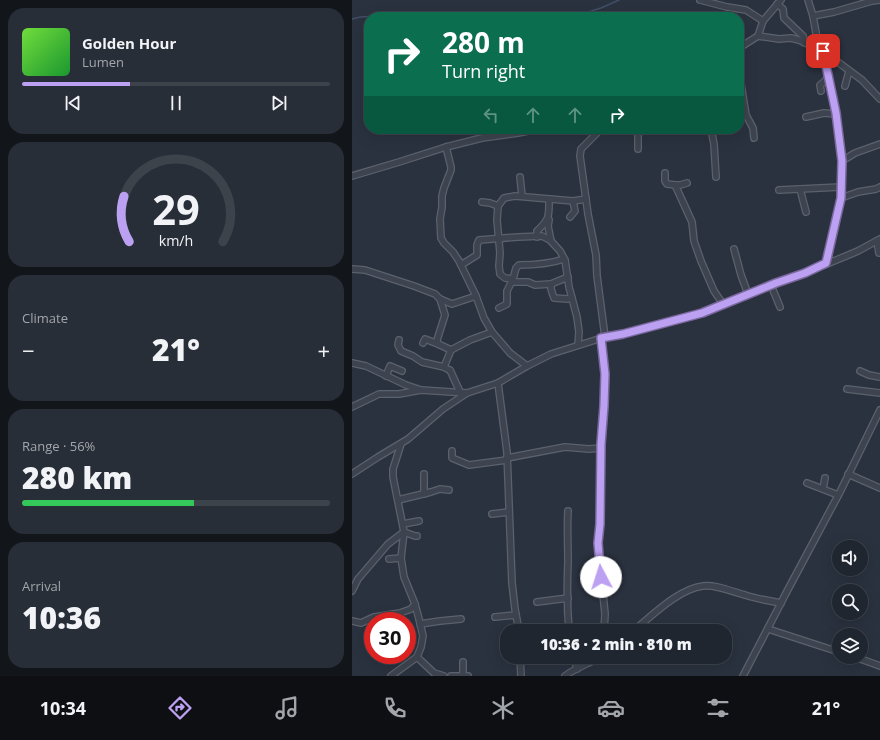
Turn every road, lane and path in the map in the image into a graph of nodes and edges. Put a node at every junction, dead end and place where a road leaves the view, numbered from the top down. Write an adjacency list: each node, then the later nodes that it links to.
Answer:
1 (700, 0): 6 (street)
2 (808, 0): 5 (street)
3 (880, 0): 5 (street)
4 (779, 2): 6 (street); 8 (street)
5 (813, 16): 10 (street)
6 (763, 21): 7 (street)
7 (758, 36): 8 (street); 9 (street)
8 (804, 43): 10 (street)
9 (744, 45)
10 (823, 51): 11 (street); 12 (street)
11 (850, 71): 13 (street); 15 (street)
12 (828, 76): 14 (street); 17 (street)
13 (844, 86)
14 (821, 91)
15 (880, 99)
16 (744, 103): 23 (street)
17 (836, 114): 18 (street); 27 (street)
18 (806, 117)
19 (506, 134): 25 (street)
20 (596, 134): 42 (street)
21 (638, 134): 26 (street)
22 (712, 134): 31 (street)
23 (754, 138)
24 (880, 144): 27 (street)
25 (446, 147): 29 (street); 57 (street)
26 (638, 149)
27 (842, 161): 35 (street)
28 (666, 173): 34 (street)
29 (352, 176): 32 (street)
30 (520, 177): 39 (street)
31 (716, 177)
32 (352, 182)
33 (687, 183): 34 (street)
34 (676, 185): 67 (street)
35 (841, 187): 37 (street); 40 (street)
36 (880, 187): 40 (street)
37 (800, 189): 38 (street); 46 (street)
38 (779, 190)
39 (522, 196): 41 (street); 45 (street)
40 (841, 198): 56 (street)
41 (549, 199): 43 (street); 47 (street)
42 (586, 199): 43 (street); 71 (street)
43 (573, 201): 48 (street)
44 (482, 202): 45 (street)
45 (498, 206): 50 (street)
46 (806, 212)
47 (549, 215): 49 (street); 52 (street)
48 (570, 217)
49 (537, 236): 50 (street); 52 (street)
50 (498, 238): 57 (street); 60 (street)
51 (878, 240): 54 (street); 56 (street)
52 (551, 241): 55 (street)
53 (734, 249): 63 (street)
54 (879, 253)
55 (564, 259): 59 (street); 60 (street)
56 (826, 263): 62 (street)
57 (460, 265): 64 (street)
58 (352, 268): 66 (street)
59 (568, 277): 61 (street); 65 (street)
60 (512, 280): 61 (street); 69 (street)
61 (551, 284): 65 (street)
62 (771, 285): 63 (street); 68 (street)
63 (748, 294): 67 (street)
64 (476, 296): 66 (street); 70 (street)
65 (572, 298): 75 (street)
66 (440, 299): 74 (street)
67 (723, 304): 71 (street)
68 (780, 307)
69 (499, 308)
70 (492, 332): 76 (street); 78 (street)
71 (603, 338): 75 (street); 93 (street)
72 (399, 340): 79 (street)
73 (423, 343): 74 (street)
74 (438, 344): 76 (street)
75 (578, 345): 78 (street)
76 (451, 350): 79 (street)
77 (352, 363): 82 (street)
78 (527, 366): 84 (street)
79 (444, 367): 87 (street)
80 (402, 371): 82 (street)
81 (860, 371): 83 (street)
82 (386, 376): 86 (street)
83 (880, 377)
84 (498, 383): 88 (street); 95 (street)
85 (847, 389): 89 (street)
86 (421, 390): 87 (street); 90 (street)
87 (460, 392): 88 (street)
88 (467, 393): 92 (street)
89 (880, 393)
90 (352, 407)
91 (880, 410): 98 (street)
92 (401, 444): 96 (street); 106 (street)
93 (601, 448): 95 (street); 128 (street)
94 (452, 451): 95 (street)
95 (507, 459): 108 (street)
96 (352, 474)
97 (424, 474): 104 (street)
98 (848, 474): 101 (street); 105 (street)
99 (825, 478): 102 (street)
100 (807, 483): 102 (street)
101 (880, 488)
102 (823, 489): 105 (street)
103 (449, 490): 104 (street)
104 (424, 494): 106 (street)
105 (838, 495): 119 (street)
106 (398, 500): 111 (street)
107 (568, 511): 117 (street)
108 (509, 512): 109 (street); 121 (street)
109 (492, 514)
110 (419, 521): 111 (street)
111 (403, 524): 112 (street)
112 (404, 532): 113 (street); 114 (street); 116 (street)
113 (417, 536)
114 (401, 558): 115 (street); 120 (street)
115 (389, 560)
116 (352, 591)
117 (568, 598): 118 (street); 127 (street)
118 (537, 602)
119 (781, 603): 129 (street); 130 (street)
120 (415, 604): 124 (street); 125 (street)
121 (516, 614): 122 (street); 126 (street)
122 (495, 617)
123 (461, 619): 125 (street)
124 (352, 621)
125 (420, 624): 132 (street)
126 (518, 624)
127 (569, 624)
128 (604, 624)
129 (642, 624)
130 (768, 629): 131 (street); 147 (street)
131 (832, 650)
132 (417, 657): 140 (street); 141 (street)
133 (463, 662): 143 (street)
134 (868, 662): 138 (street)
135 (520, 664): 145 (street)
136 (576, 664): 139 (street)
137 (587, 664): 139 (street)
138 (880, 666)
139 (577, 668): 146 (street)
140 (391, 676)
141 (444, 676)
142 (451, 676): 143 (street)
143 (463, 676): 144 (street)
144 (468, 676)
145 (521, 676)
146 (565, 676)
147 (743, 676)

